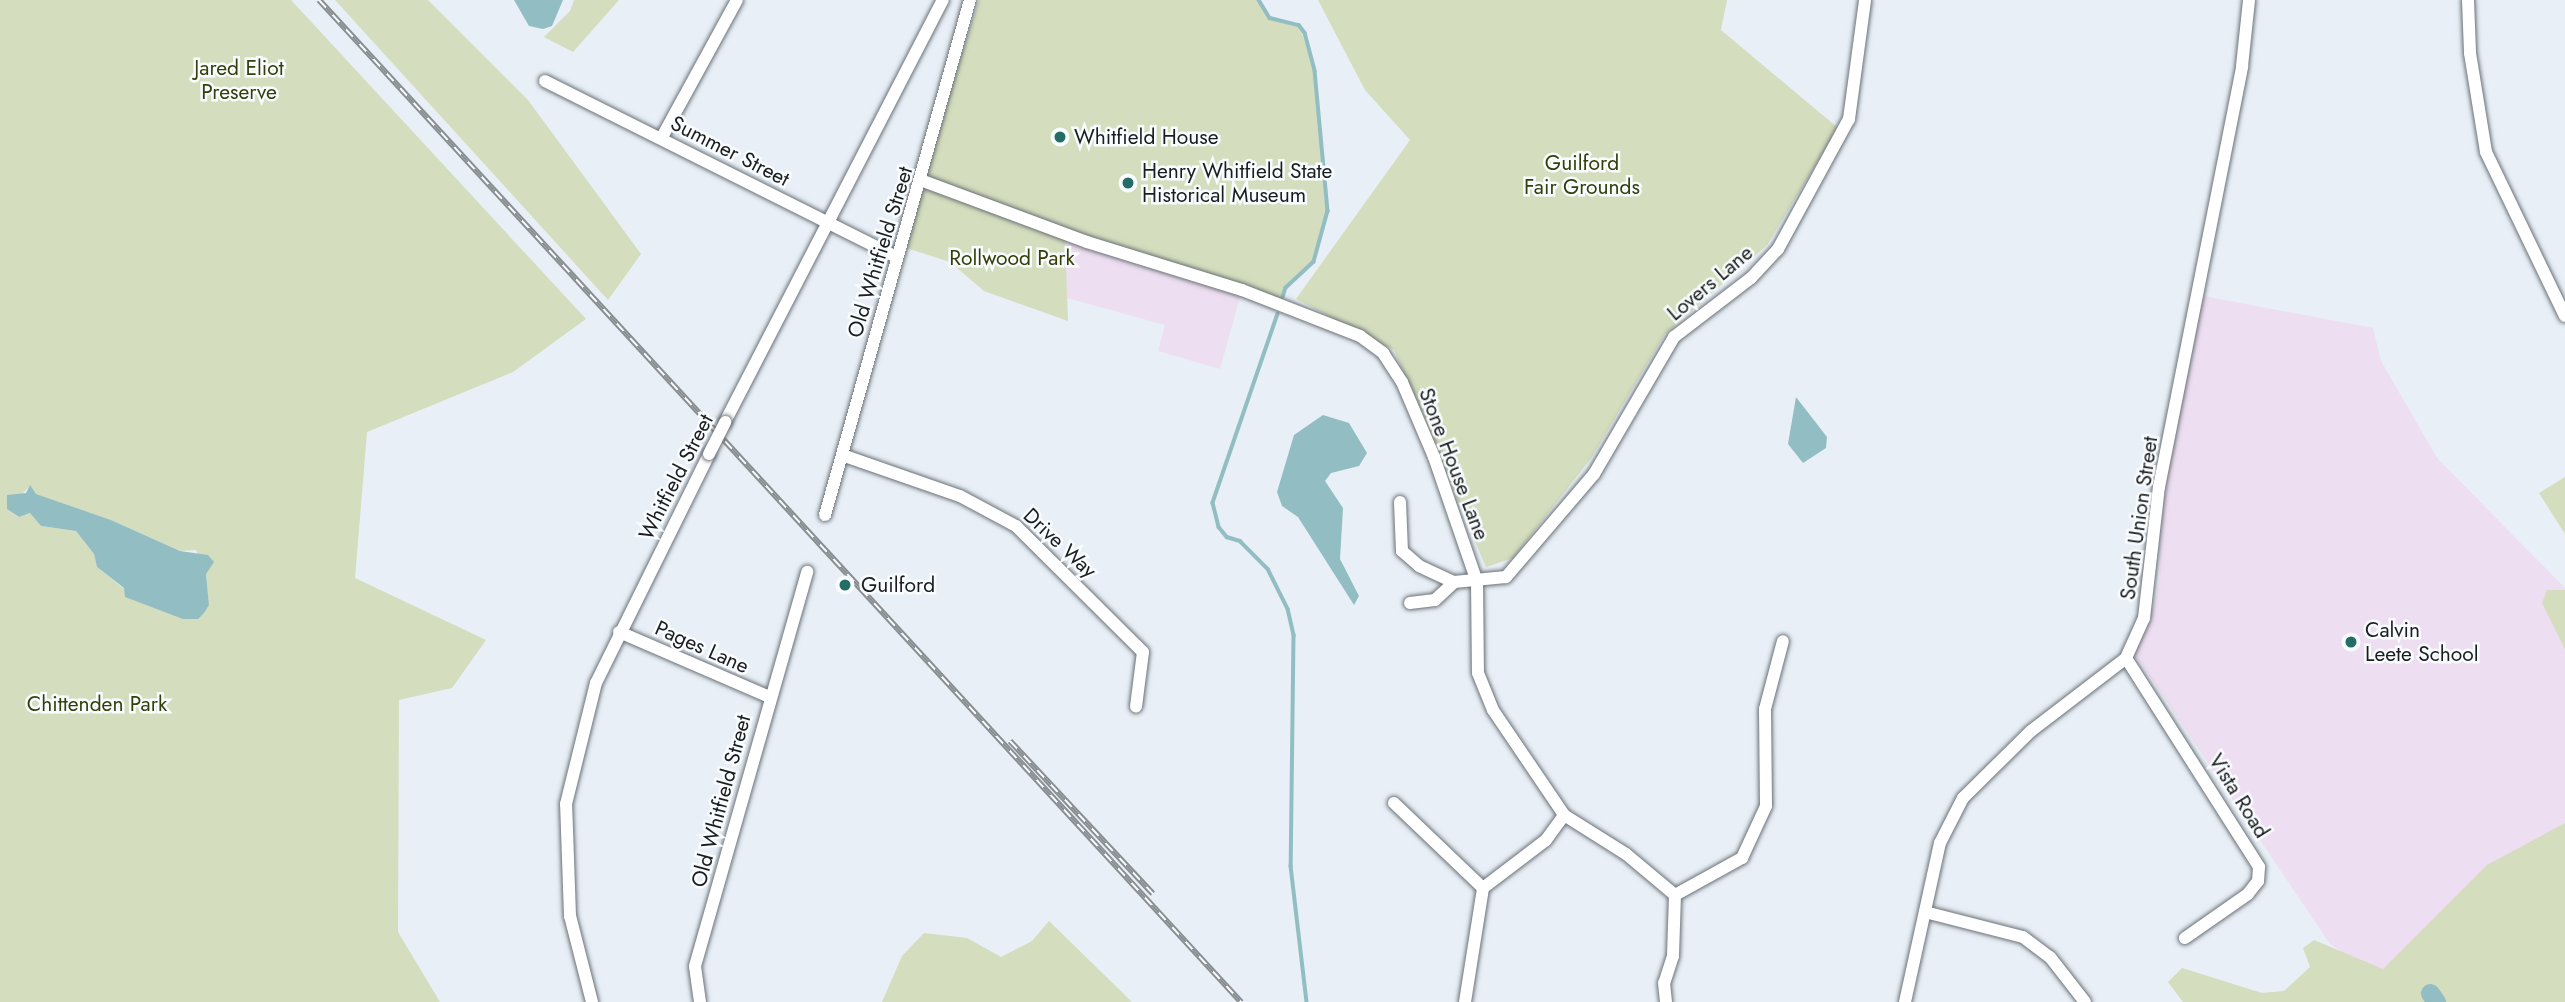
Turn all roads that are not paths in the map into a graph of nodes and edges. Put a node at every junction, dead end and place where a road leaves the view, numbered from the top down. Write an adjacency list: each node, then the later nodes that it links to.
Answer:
1 (737, 0): 8 (street)
2 (943, 0): 10 (street, Whitfield Street)
3 (970, 0): 9 (street, Old Whitfield Street)
4 (1865, 0): 18 (street, Lovers Lane)
5 (2249, 0): 22 (street, South Union Street)
6 (2468, 0): 12 (street)
7 (545, 81): 8 (street, Summer Street)
8 (662, 137): 10 (street, Summer Street)
9 (923, 181): 11 (street, Old Whitfield Street); 18 (street, Stone House Lane)
10 (829, 224): 11 (street, Summer Street); 20 (street, Whitfield Street, bridge)
11 (896, 257): 13 (street, Old Whitfield Street)
12 (2565, 316)
13 (842, 455): 15 (street, Old Whitfield Street); 24 (street, Drive Way)
14 (1400, 502): 17 (street)
15 (825, 515)
16 (807, 572): 23 (street, Old Whitfield Street)
17 (1454, 582): 18 (street, Lovers Lane); 19 (street)
18 (1477, 582): 26 (street, Stone House Lane)
19 (1410, 603)
20 (619, 632): 23 (street, Pages Lane); 31 (street, Whitfield Street)
21 (1783, 641): 28 (street)
22 (2126, 658): 29 (street); 30 (street, Vista Road)
23 (769, 697): 32 (street, Old Whitfield Street)
24 (1136, 707)
25 (1394, 803): 27 (street)
26 (1564, 815): 27 (street); 28 (street, Stone House Lane)
27 (1483, 888): 33 (street)
28 (1675, 895): 34 (street)
29 (1925, 912): 35 (street); 36 (street)
30 (2185, 938)
31 (592, 1002)
32 (700, 1002)
33 (1465, 1002)
34 (1666, 1002)
35 (1905, 1002)
36 (2085, 1002)

